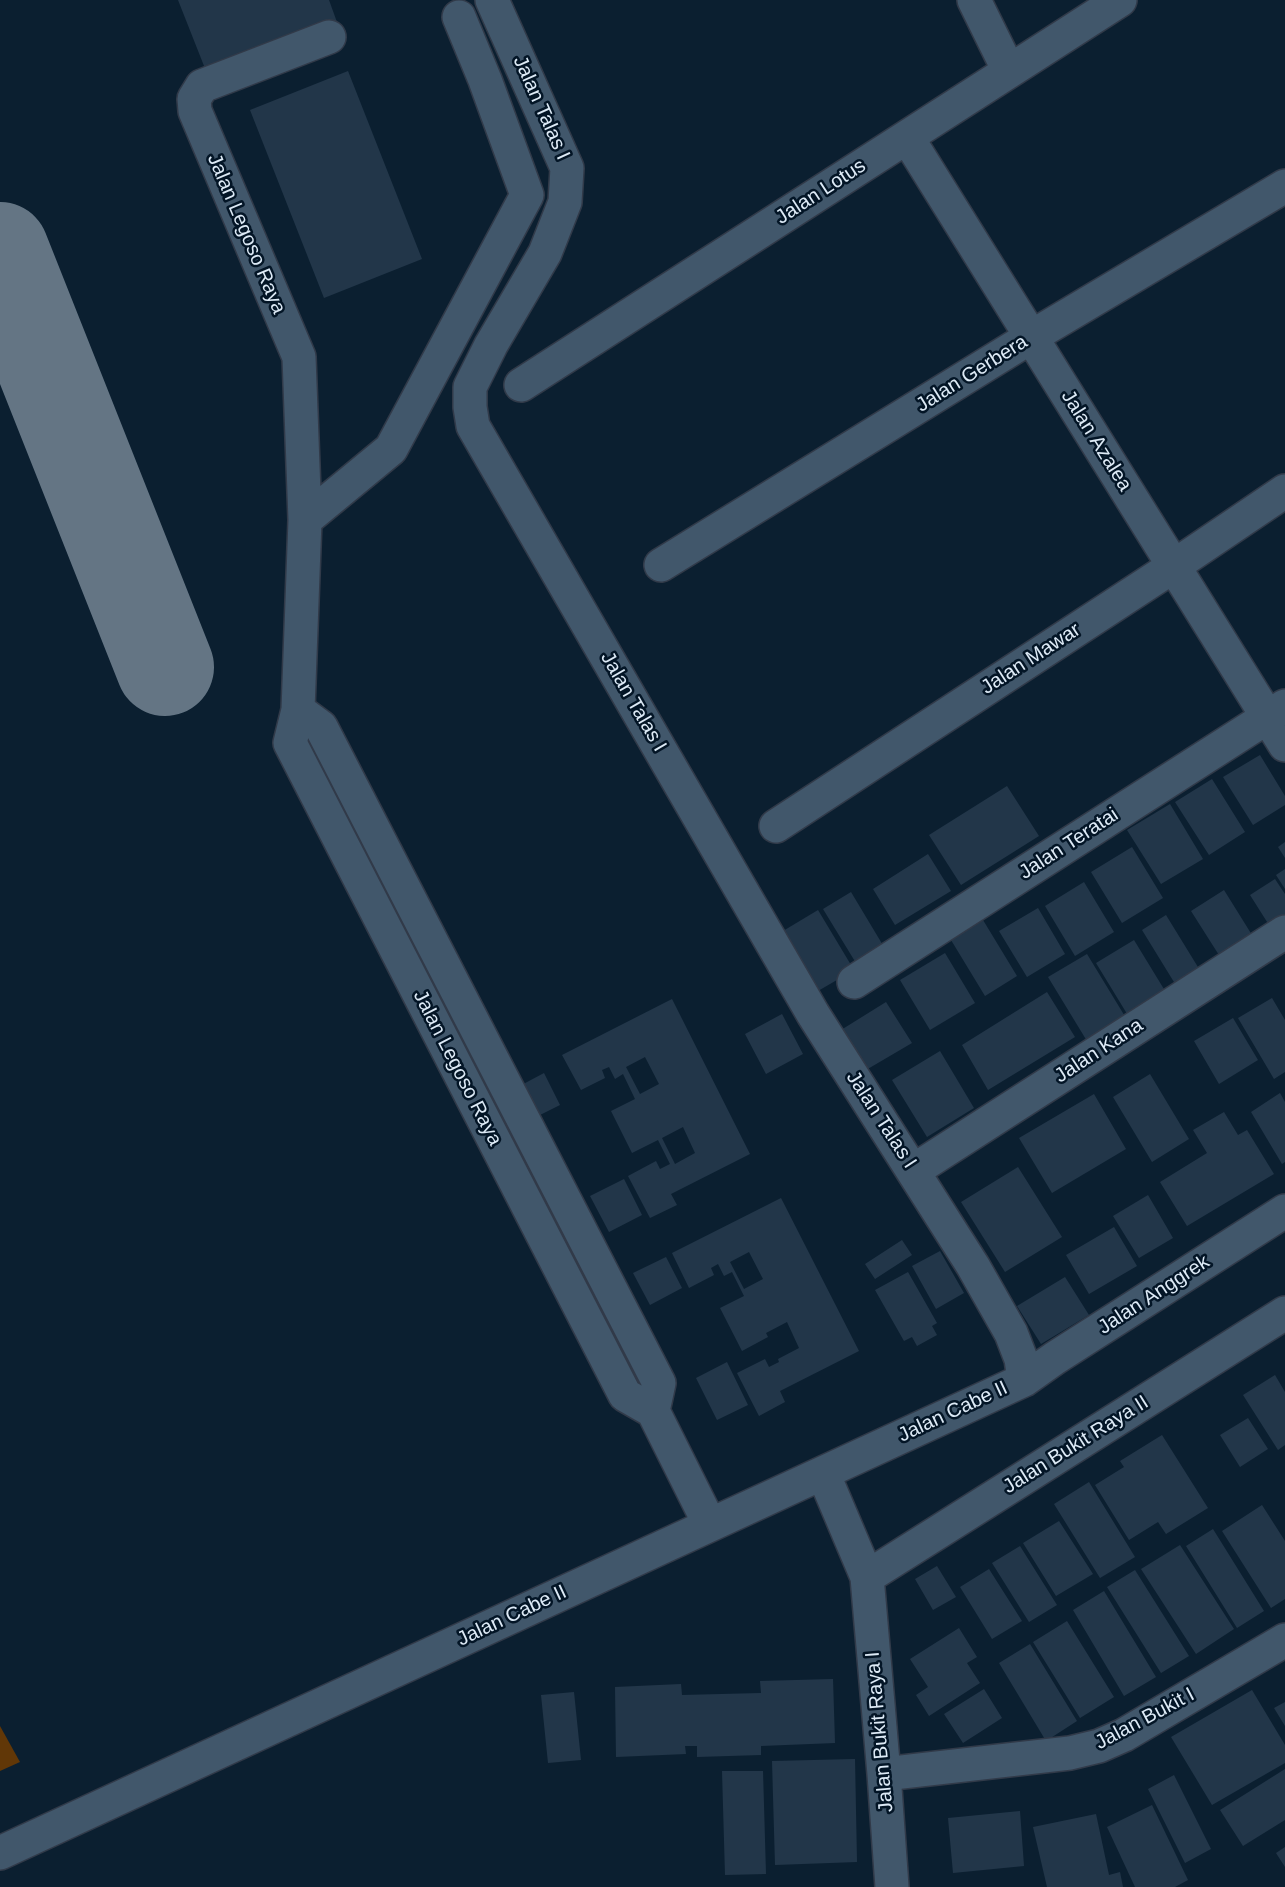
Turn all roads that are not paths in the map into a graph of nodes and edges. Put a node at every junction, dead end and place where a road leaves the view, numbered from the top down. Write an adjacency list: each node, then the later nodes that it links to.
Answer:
1 (492, 0): 20 (street, Jalan Talas I)
2 (974, 0): 6 (street)
3 (1120, 0): 6 (street, Jalan Lotus)
4 (459, 17): 12 (street)
5 (329, 37): 12 (street, Jalan Legoso Raya)
6 (1009, 71): 7 (street, Jalan Lotus)
7 (907, 137): 9 (street, Jalan Azalea); 10 (street, Jalan Lotus)
8 (1285, 186): 9 (street, Jalan Gerbera)
9 (1031, 337): 13 (street, Jalan Gerbera); 14 (street, Jalan Azalea)
10 (521, 385)
11 (1285, 491): 14 (street, Jalan Mawar)
12 (305, 520): 25 (street, Jalan Legoso Raya)
13 (661, 565)
14 (1174, 566): 15 (street, Jalan Azalea); 17 (street, Jalan Mawar)
15 (1276, 712): 16 (street, Jalan Azalea); 19 (street, Jalan Teratai)
16 (1285, 745)
17 (776, 826)
18 (1285, 932): 20 (street, Jalan Kana)
19 (854, 982)
20 (913, 1171): 23 (street, Jalan Talas I)
21 (1285, 1211): 23 (street, Jalan Anggrek)
22 (1285, 1313): 26 (street, Jalan Bukit Raya II)
23 (1024, 1380): 24 (street, Jalan Cabe II)
24 (823, 1473): 25 (street, Jalan Cabe II); 26 (street, Jalan Bukit Raya I)
25 (710, 1525): 29 (street, Jalan Cabe II)
26 (867, 1577): 28 (street, Jalan Bukit Raya I)
27 (1285, 1640): 28 (street, Jalan Bukit I)
28 (885, 1774): 30 (street, Jalan Bukit Raya I)
29 (0, 1853)
30 (892, 1887)

